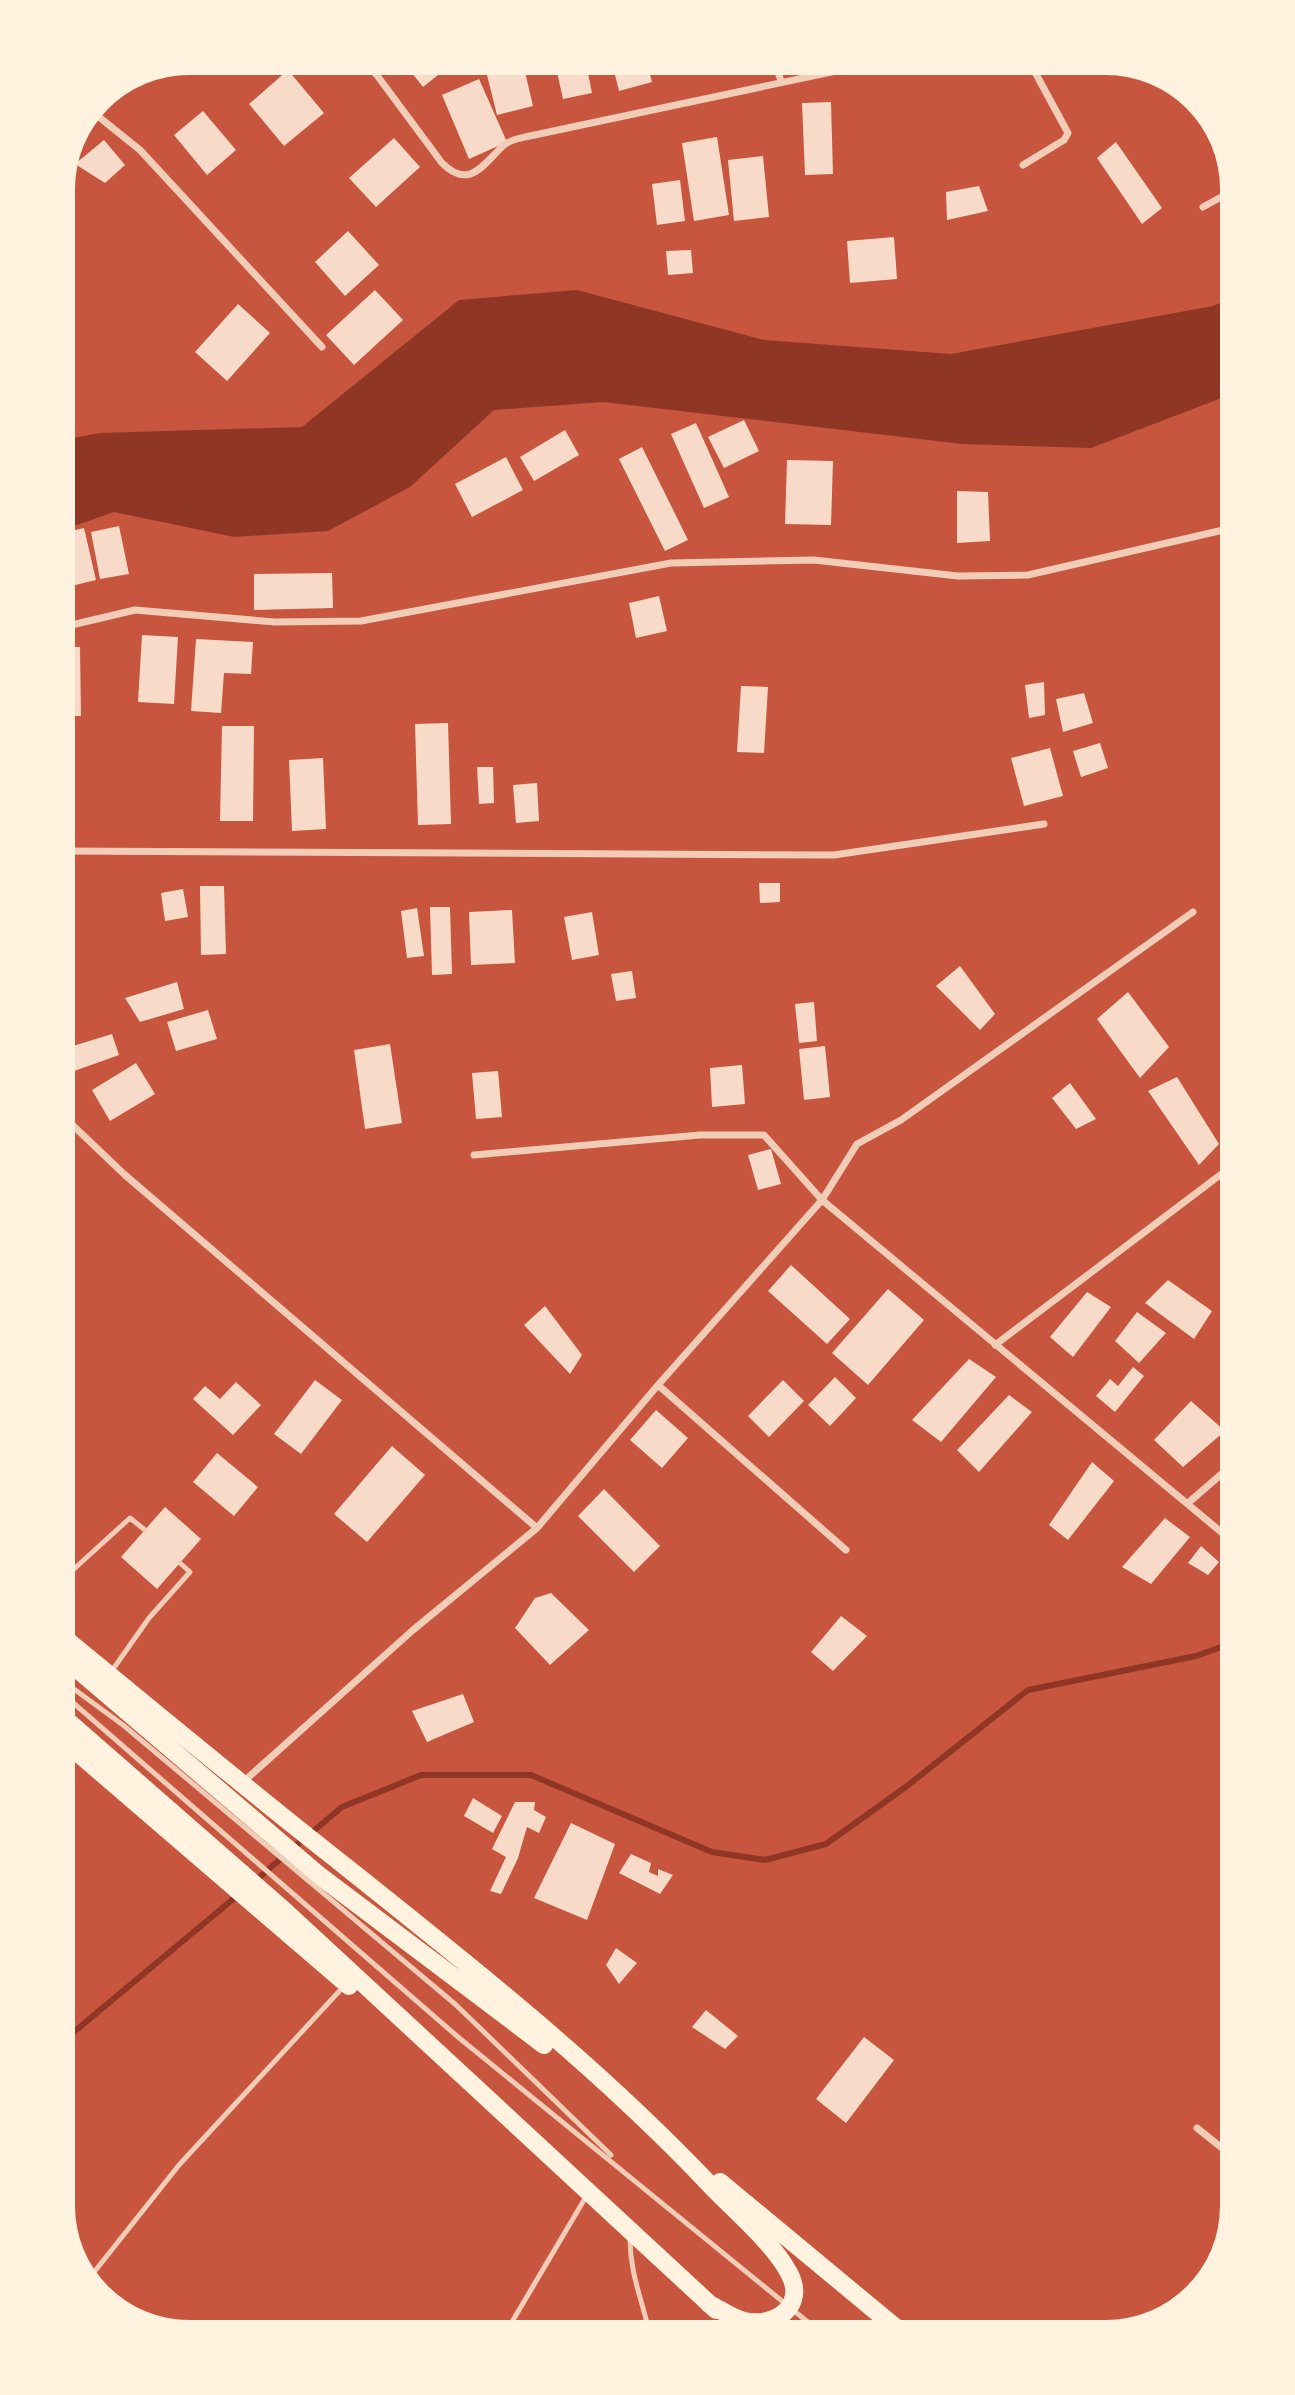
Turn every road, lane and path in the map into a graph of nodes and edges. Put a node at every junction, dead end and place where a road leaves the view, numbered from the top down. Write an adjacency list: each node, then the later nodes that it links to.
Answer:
1 (377, 75): 5 (street)
2 (779, 75): 5 (street)
3 (812, 75): 5 (street)
4 (1037, 75): 7 (street)
5 (781, 81)
6 (101, 118): 10 (street)
7 (1023, 165)
8 (1220, 198): 9 (street)
9 (1203, 207)
10 (322, 347)
11 (1220, 531): 12 (street)
12 (75, 624)
13 (1044, 824): 14 (street)
14 (75, 851)
15 (1193, 912): 19 (street)
16 (75, 1127): 24 (street)
17 (474, 1155): 19 (street)
18 (1220, 1175): 20 (street)
19 (822, 1200): 20 (street); 21 (street)
20 (995, 1345): 23 (street)
21 (658, 1385): 24 (street); 27 (street)
22 (1220, 1475): 23 (street)
23 (1188, 1503): 26 (street)
24 (537, 1528): 37 (street)
25 (145, 1530): 29 (lane)
26 (1220, 1531)
27 (846, 1550)
28 (180, 1563): 32 (lane)
29 (75, 1567)
30 (75, 1647): 32 (highway)
31 (75, 1668): 38 (highway)
32 (110, 1675): 37 (highway)
33 (75, 1690): 38 (lane)
34 (75, 1706): 39 (lane)
35 (75, 1728): 39 (highway)
36 (75, 1749): 39 (highway)
37 (242, 1783): 45 (highway)
38 (249, 1825): 40 (highway)
39 (219, 1854): 41 (highway); 47 (lane)
40 (316, 1880): 45 (highway); 47 (lane)
41 (280, 1918): 42 (highway); 43 (highway)
42 (346, 1983): 43 (highway); 50 (lane)
43 (508, 2118): 48 (highway)
44 (1197, 2128): 46 (street)
45 (659, 2131): 52 (highway); 59 (highway)
46 (1220, 2146)
47 (634, 2177): 52 (lane)
48 (588, 2192): 49 (highway); 53 (lane)
49 (630, 2231): 51 (highway); 54 (lane)
50 (95, 2269)
51 (709, 2304): 55 (highway); 56 (highway)
52 (791, 2308): 57 (highway); 58 (lane)
53 (513, 2320)
54 (645, 2320)
55 (726, 2320)
56 (742, 2320)
57 (756, 2320)
58 (806, 2320)
59 (887, 2320)

